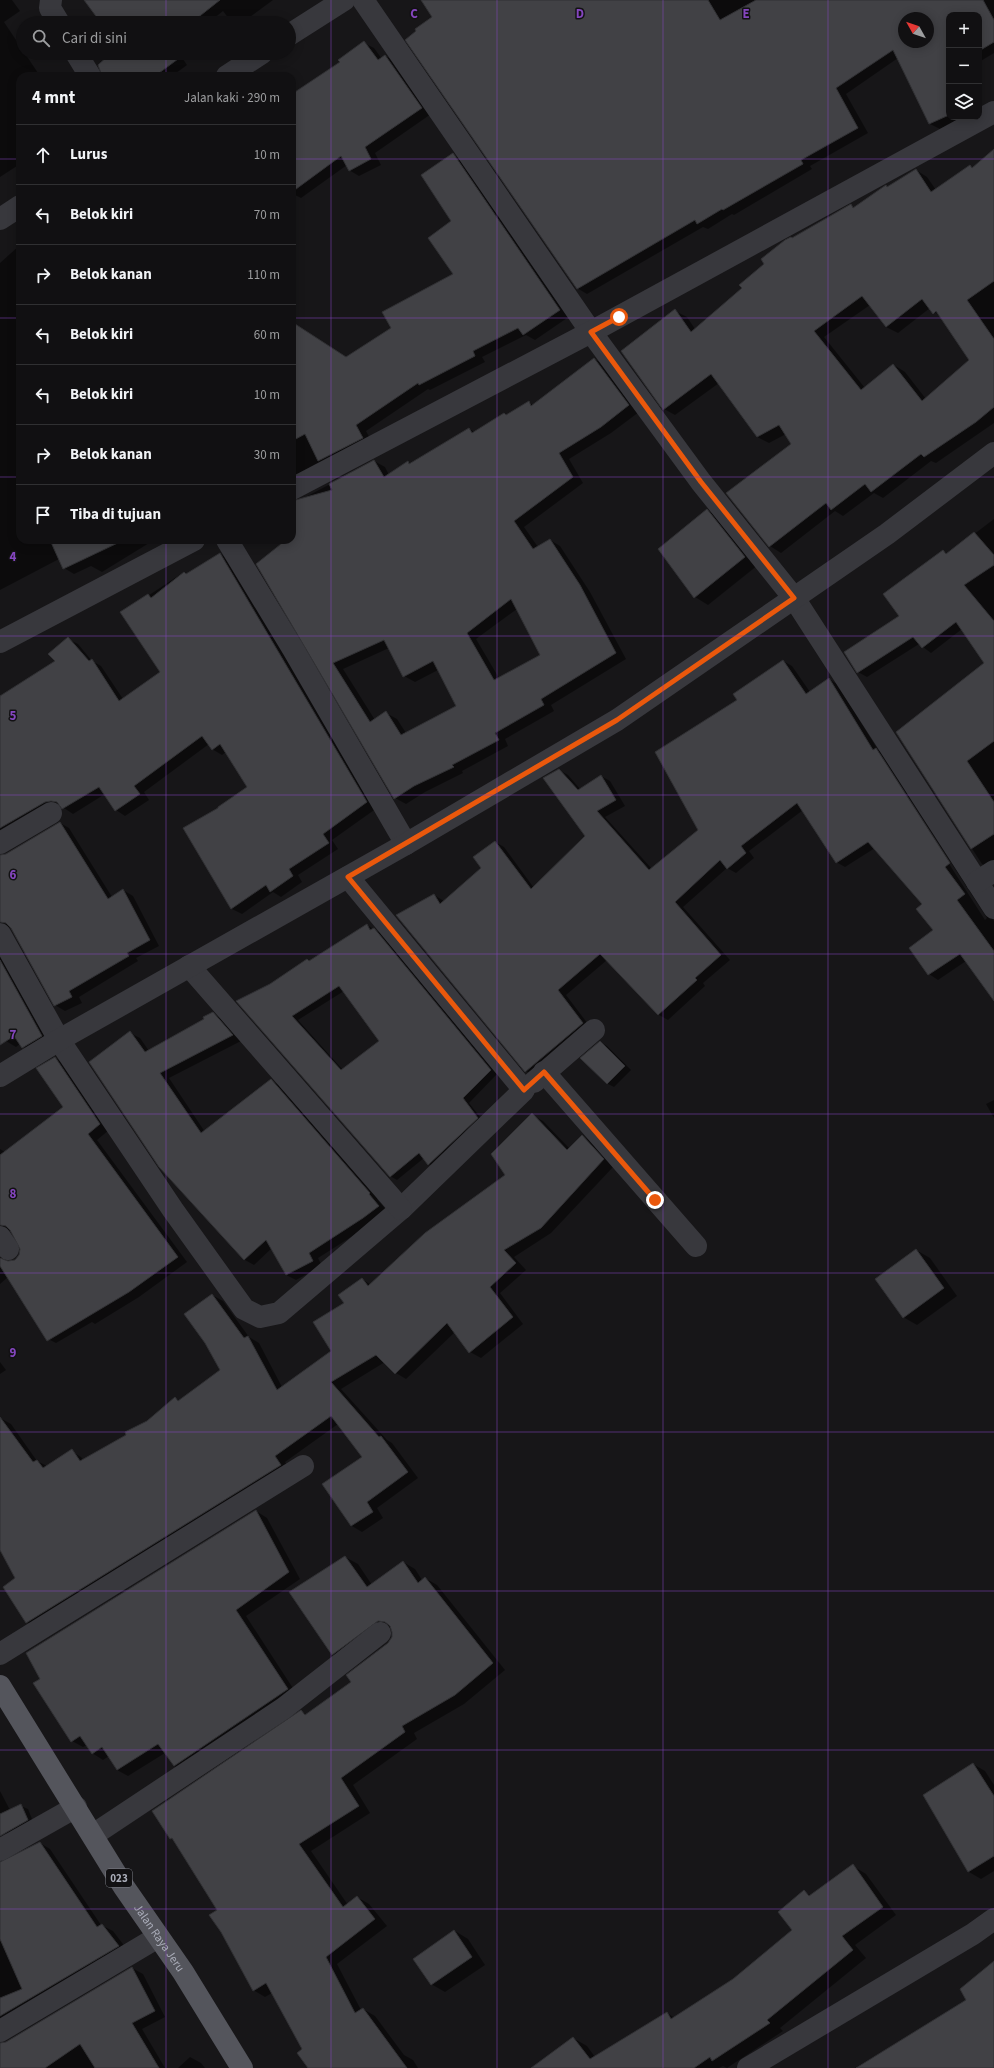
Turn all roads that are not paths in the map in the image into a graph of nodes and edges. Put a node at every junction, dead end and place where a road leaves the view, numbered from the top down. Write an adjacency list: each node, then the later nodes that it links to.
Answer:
1 (51, 0): 4 (street)
2 (344, 0): 5 (street)
3 (363, 0): 13 (street)
4 (55, 16)
5 (296, 31)
6 (80, 60): 8 (street)
7 (251, 60): 9 (street)
8 (88, 72)
9 (233, 72)
10 (994, 112): 13 (street)
11 (16, 209): 12 (street)
12 (0, 219)
13 (591, 332): 15 (street); 18 (street)
14 (994, 452): 18 (street)
15 (296, 486)
16 (186, 544): 19 (street)
17 (229, 544): 22 (street)
18 (794, 598): 22 (street); 23 (street)
19 (0, 642)
20 (51, 814): 21 (street)
21 (0, 843)
22 (406, 844): 24 (street)
23 (985, 876): 25 (street)
24 (348, 877): 27 (street); 32 (street)
25 (994, 908)
26 (0, 934): 29 (street)
27 (189, 966): 29 (street); 33 (street)
28 (594, 1030): 30 (street)
29 (59, 1040): 31 (street); 33 (street)
30 (544, 1072): 32 (street); 34 (street)
31 (0, 1076)
32 (524, 1090): 33 (street)
33 (401, 1209)
34 (696, 1246)
35 (304, 1466): 37 (street)
36 (380, 1633): 40 (street)
37 (0, 1654)
38 (0, 1686): 39 (main road, Jalan Raya Jeru / 023)
39 (76, 1807): 40 (main road, Jalan Raya Jeru / 023); 41 (street)
40 (93, 1835): 43 (main road, Jalan Raya Jeru / 023)
41 (0, 1850)
42 (994, 1919): 46 (street)
43 (158, 1936): 44 (street); 45 (main road, Jalan Raya Jeru / 023)
44 (0, 2031)
45 (242, 2068)
46 (748, 2068)

